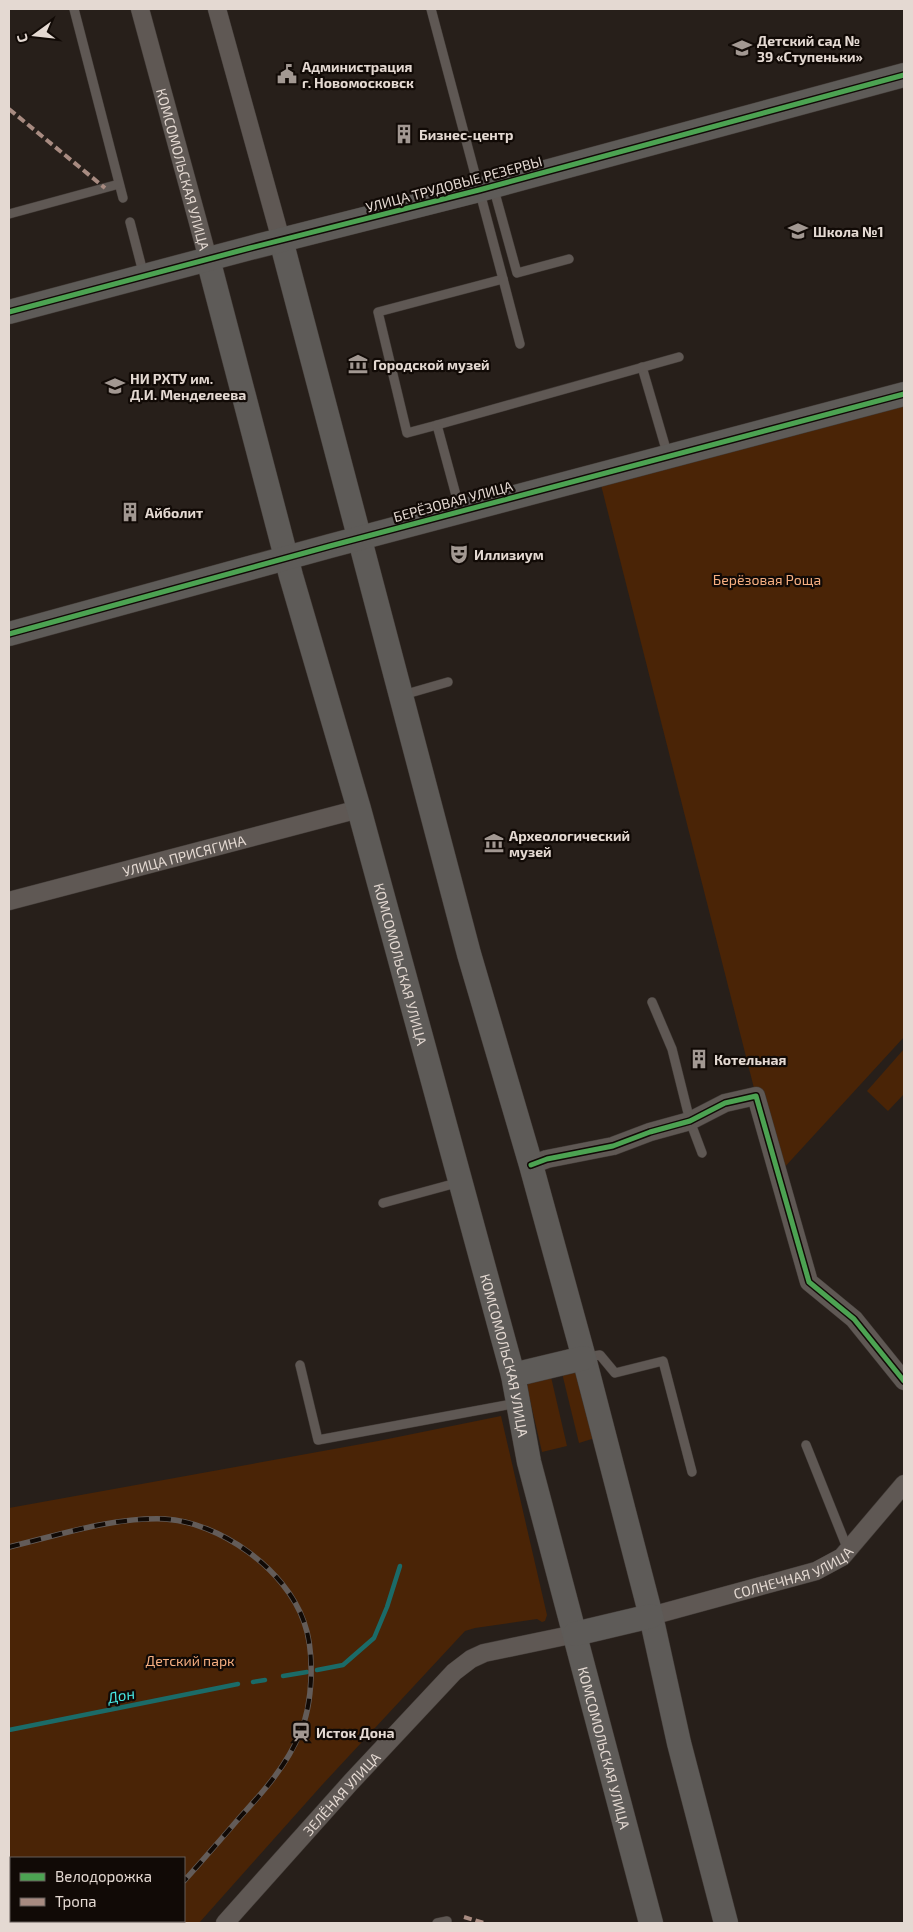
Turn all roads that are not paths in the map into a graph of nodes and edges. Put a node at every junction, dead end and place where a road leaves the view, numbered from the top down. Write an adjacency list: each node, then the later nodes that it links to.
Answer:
1 (74, 9): 6 (lane)
2 (140, 9): 13 (street, КОМСОМОЛЬСКАЯ УЛИЦА)
3 (217, 9): 11 (street)
4 (430, 9): 7 (lane)
5 (904, 75): 7 (main road, УЛИЦА ТРУДОВЫЕ РЕЗЕРВЫ)
6 (119, 184): 8 (lane); 9 (lane)
7 (486, 188): 11 (main road, УЛИЦА ТРУДОВЫЕ РЕЗЕРВЫ); 12 (lane); 15 (lane)
8 (123, 198)
9 (9, 214)
10 (130, 222): 14 (lane)
11 (281, 240): 13 (main road, УЛИЦА ТРУДОВЫЕ РЕЗЕРВЫ); 24 (main road)
12 (569, 259)
13 (208, 260): 14 (main road, УЛИЦА ТРУДОВЫЕ РЕЗЕРВЫ); 25 (main road, КОМСОМОЛЬСКАЯ УЛИЦА)
14 (144, 276): 16 (main road, УЛИЦА ТРУДОВЫЕ РЕЗЕРВЫ)
15 (503, 279): 17 (lane); 21 (lane)
16 (9, 312)
17 (520, 344)
18 (680, 357): 19 (lane)
19 (642, 367): 21 (lane); 22 (lane)
20 (904, 394): 22 (main road, БЕРЁЗОВАЯ УЛИЦА)
21 (437, 425): 23 (lane)
22 (668, 456): 23 (main road, БЕРЁЗОВАЯ УЛИЦА)
23 (460, 511): 24 (main road, БЕРЁЗОВАЯ УЛИЦА)
24 (358, 538): 25 (main road, БЕРЁЗОВАЯ УЛИЦА); 28 (main road)
25 (287, 558): 26 (main road, БЕРЁЗОВАЯ УЛИЦА); 29 (main road, КОМСОМОЛЬСКАЯ УЛИЦА)
26 (9, 634)
27 (448, 682): 28 (lane)
28 (400, 696): 34 (main road)
29 (359, 809): 30 (street, УЛИЦА ПРИСЯГИНА); 35 (main road, КОМСОМОЛЬСКАЯ УЛИЦА)
30 (9, 901)
31 (652, 1002): 32 (lane)
32 (690, 1121): 33 (lane); 34 (street); 40 (street)
33 (702, 1153)
34 (531, 1165): 37 (main road)
35 (460, 1182): 36 (lane); 39 (main road, КОМСОМОЛЬСКАЯ УЛИЦА)
36 (383, 1203)
37 (584, 1358): 39 (main road); 43 (lane); 46 (main road)
38 (300, 1365): 41 (lane)
39 (513, 1375): 41 (main road, КОМСОМОЛЬСКАЯ УЛИЦА)
40 (904, 1381)
41 (517, 1403): 47 (main road, КОМСОМОЛЬСКАЯ УЛИЦА)
42 (806, 1445): 45 (lane)
43 (692, 1472)
44 (904, 1484): 45 (street, СОЛНЕЧНАЯ УЛИЦА)
45 (848, 1550): 46 (street, СОЛНЕЧНАЯ УЛИЦА)
46 (651, 1616): 47 (main road); 50 (main road)
47 (575, 1634): 48 (street, ЗЕЛЁНАЯ УЛИЦА); 49 (main road, КОМСОМОЛЬСКАЯ УЛИЦА)
48 (225, 1923)
49 (651, 1923)
50 (726, 1923)

